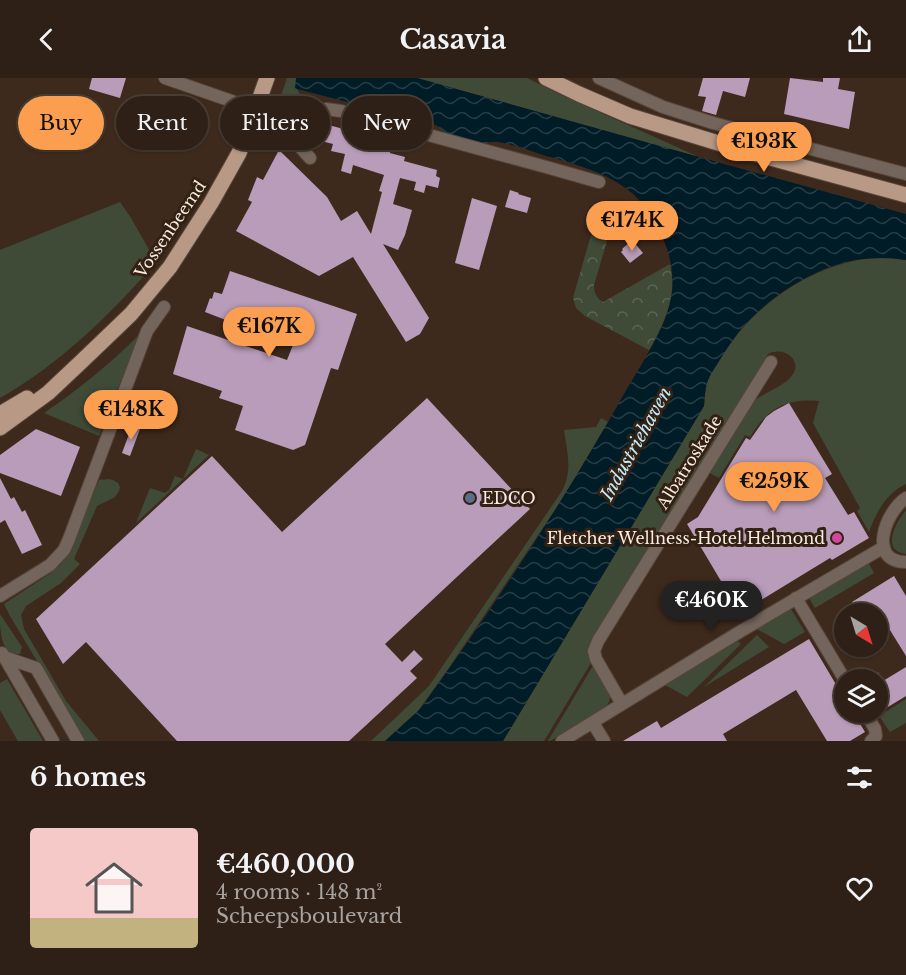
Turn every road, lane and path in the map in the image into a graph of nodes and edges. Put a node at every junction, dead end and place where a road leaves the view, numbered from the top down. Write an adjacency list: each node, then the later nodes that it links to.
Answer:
1 (165, 78): 5 (street)
2 (267, 78): 6 (main road, Vossenbeemd)
3 (546, 78): 10 (main road)
4 (599, 78): 12 (street)
5 (220, 96)
6 (261, 96)
7 (330, 110): 13 (street)
8 (239, 150): 18 (main road, Vossenbeemd)
9 (302, 150): 11 (street)
10 (741, 150): 14 (main road); 15 (main road)
11 (310, 158)
12 (906, 174)
13 (599, 182)
14 (906, 185)
15 (906, 195)
16 (164, 307): 24 (street)
17 (771, 362): 28 (street, Albatroskade)
18 (66, 375): 19 (main road, Vossenbeemd); 20 (main road, Vossenbeemd)
19 (0, 414)
20 (0, 428)
21 (906, 498): 22 (street)
22 (884, 547): 23 (street); 25 (street)
23 (905, 563)
24 (0, 596)
25 (796, 598): 27 (street); 28 (street)
26 (2, 653): 31 (street); 32 (street)
27 (838, 669)
28 (622, 704): 29 (street)
29 (593, 723): 33 (street); 34 (street)
30 (871, 723): 35 (street)
31 (53, 741)
32 (78, 741)
33 (562, 741)
34 (604, 741)
35 (871, 741)

